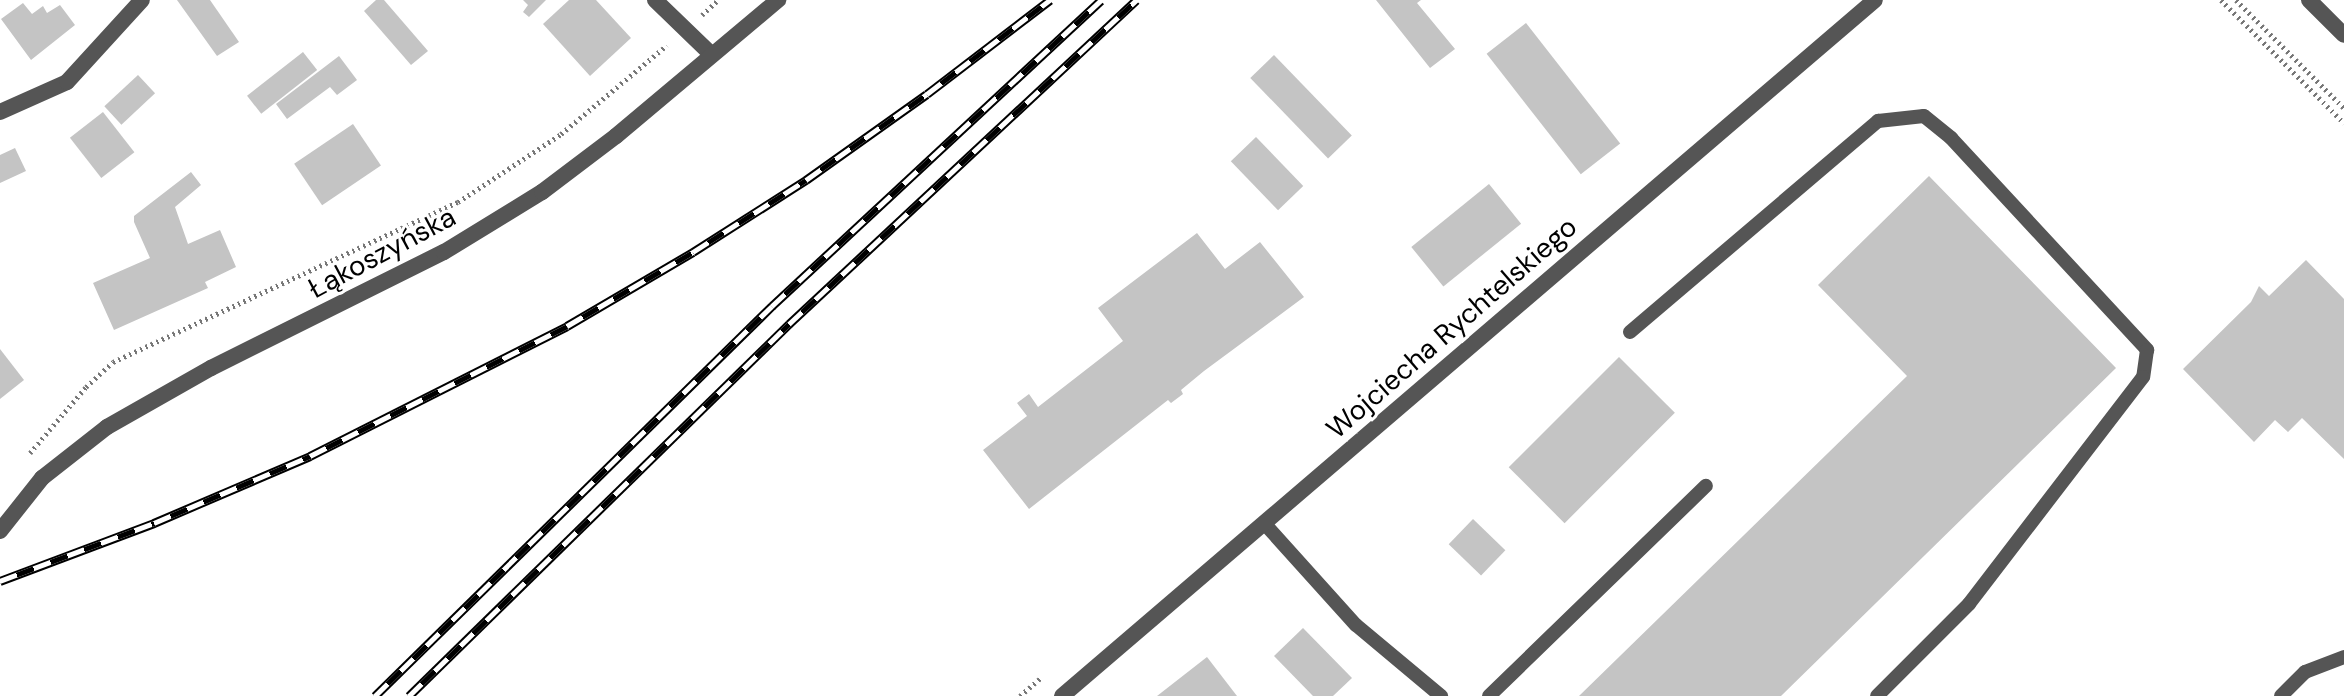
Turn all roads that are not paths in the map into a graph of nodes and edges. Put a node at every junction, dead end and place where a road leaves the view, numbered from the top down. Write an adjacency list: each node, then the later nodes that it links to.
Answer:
1 (142, 0): 8 (street)
2 (655, 0): 7 (street)
3 (778, 0): 7 (street, Łąkoszyńska)
4 (1875, 0): 11 (street, Wojciecha Rychtelskiego)
5 (2309, 0): 6 (street)
6 (2344, 35)
7 (712, 55): 12 (street, Łąkoszyńska)
8 (0, 112)
9 (1630, 332): 17 (lane)
10 (1706, 486): 16 (lane)
11 (1264, 523): 14 (street, Wojciecha Rychtelskiego); 15 (lane)
12 (0, 531)
13 (2344, 657): 18 (lane)
14 (1062, 696)
15 (1441, 696)
16 (1489, 696)
17 (1877, 696)
18 (2281, 696)

